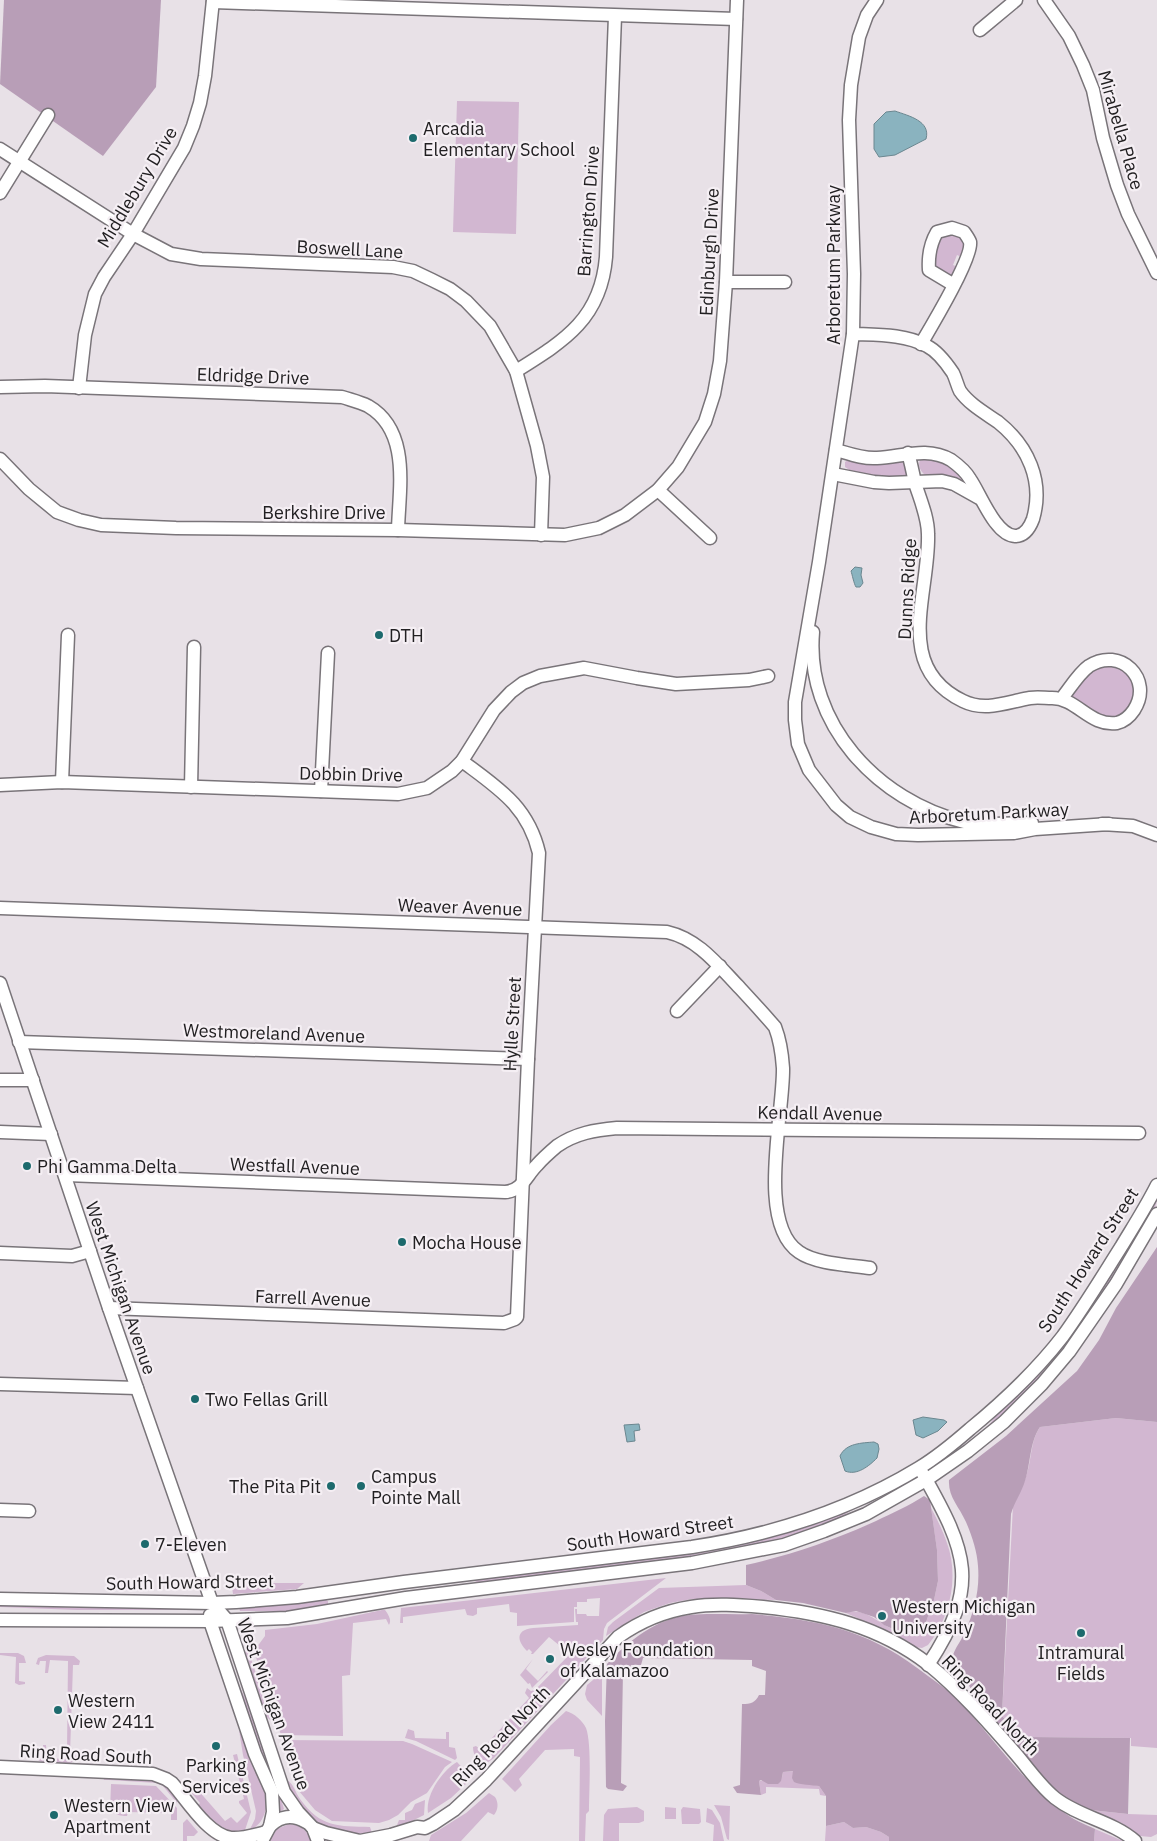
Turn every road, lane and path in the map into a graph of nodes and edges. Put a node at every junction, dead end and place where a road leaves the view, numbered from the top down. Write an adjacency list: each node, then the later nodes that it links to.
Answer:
1 (737, 0): 7 (street, Edinburgh Drive)
2 (877, 0): 18 (street, Arboretum Parkway)
3 (1016, 0): 8 (street)
4 (1044, 0): 14 (street, Mirabella Place)
5 (213, 1): 6 (street); 13 (street, Middlebury Drive)
6 (616, 16): 7 (street); 20 (street, Barrington Drive)
7 (736, 19): 15 (street, Edinburgh Drive)
8 (980, 30)
9 (48, 115): 11 (street)
10 (0, 149): 11 (street, Boswell Lane)
11 (19, 161): 12 (street); 13 (street, Boswell Lane)
12 (0, 193)
13 (133, 234): 20 (street, Boswell Lane); 22 (street, Middlebury Drive)
14 (1157, 273)
15 (726, 282): 16 (street); 28 (street, Edinburgh Drive)
16 (784, 282)
17 (954, 285): 19 (street)
18 (853, 334): 19 (street); 23 (street, Arboretum Parkway)
19 (921, 344): 29 (street)
20 (516, 371): 31 (street, Boswell Lane)
21 (0, 387): 22 (street, Eldridge Drive)
22 (79, 388): 30 (street, Eldridge Drive)
23 (836, 450): 24 (street); 26 (street, Arboretum Parkway)
24 (908, 453): 27 (street, Dunns Ridge); 29 (street)
25 (0, 459): 30 (street, Berkshire Drive)
26 (833, 474): 27 (street); 33 (street, Arboretum Parkway)
27 (915, 482): 29 (street); 38 (street, Dunns Ridge)
28 (658, 490): 31 (street, Berkshire Drive); 32 (street)
29 (979, 498)
30 (398, 530): 31 (street, Berkshire Drive)
31 (541, 535)
32 (710, 538)
33 (820, 562): 44 (street, Arboretum Parkway); 44 (street, Arboretum Parkway)
34 (68, 635): 40 (street)
35 (194, 647): 42 (street)
36 (328, 653): 43 (street)
37 (768, 676): 39 (street, Dobbin Drive)
38 (1062, 698): 38 (street)
39 (462, 760): 43 (street, Dobbin Drive); 47 (street, Hylle Street)
40 (62, 782): 41 (street, Dobbin Drive); 42 (street, Dobbin Drive)
41 (0, 785)
42 (191, 787): 43 (street, Dobbin Drive)
43 (320, 791)
44 (1109, 824): 45 (street, Arboretum Parkway)
45 (1157, 835)
46 (0, 908): 47 (street, Weaver Avenue)
47 (535, 928): 48 (street, Weaver Avenue); 52 (street, Hylle Street)
48 (720, 966): 50 (street); 55 (street, Weaver Avenue)
49 (0, 983): 51 (street, West Michigan Avenue)
50 (677, 1011)
51 (20, 1042): 52 (street, Westmoreland Avenue); 54 (street, West Michigan Avenue)
52 (528, 1059): 60 (street, Hylle Street)
53 (0, 1080): 54 (street)
54 (32, 1080): 58 (street, West Michigan Avenue)
55 (777, 1130): 57 (street, Kendall Avenue); 60 (street, Kendall Avenue); 66 (street, Weaver Avenue)
56 (0, 1132): 58 (street)
57 (1139, 1133)
58 (51, 1134): 59 (street, West Michigan Avenue)
59 (66, 1175): 60 (street, Westfall Avenue); 64 (street, West Michigan Avenue)
60 (522, 1185): 69 (street, Hylle Street)
61 (1157, 1185): 72 (street, South Howard Street)
62 (1157, 1214): 67 (street, South Howard Street)
63 (1157, 1226): 67 (street)
64 (90, 1251): 65 (street); 68 (street, West Michigan Avenue)
65 (0, 1253)
66 (870, 1268)
67 (1116, 1284): 73 (street, South Howard Street)
68 (109, 1308): 69 (street, Farrell Avenue); 71 (street, West Michigan Avenue)
69 (515, 1319)
70 (0, 1384): 71 (street)
71 (137, 1388): 78 (street, West Michigan Avenue)
72 (919, 1468): 73 (street); 76 (street, South Howard Street)
73 (926, 1480): 79 (street, South Howard Street); 83 (street)
74 (0, 1510): 75 (street)
75 (29, 1511)
76 (334, 1592): 78 (street, South Howard Street); 79 (street)
77 (0, 1599): 78 (street, South Howard Street)
78 (212, 1603): 81 (street, West Michigan Avenue); 82 (street, West Michigan Avenue)
79 (337, 1610): 81 (street, South Howard Street)
80 (0, 1620): 82 (street, South Howard Street)
81 (227, 1620): 82 (street, South Howard Street); 85 (street, West Michigan Avenue)
82 (210, 1621): 86 (street, West Michigan Avenue)
83 (928, 1665): 89 (street, Ring Road North); 90 (street, Ring Road North)
84 (0, 1767): 87 (street, Ring Road South)
85 (310, 1826): 86 (street, Ring Road South); 88 (street, West Michigan Avenue); 89 (street, Ring Road North)
86 (262, 1834): 87 (street, Ring Road South)
87 (223, 1839)
88 (318, 1841)
89 (360, 1841)
90 (1135, 1841)

